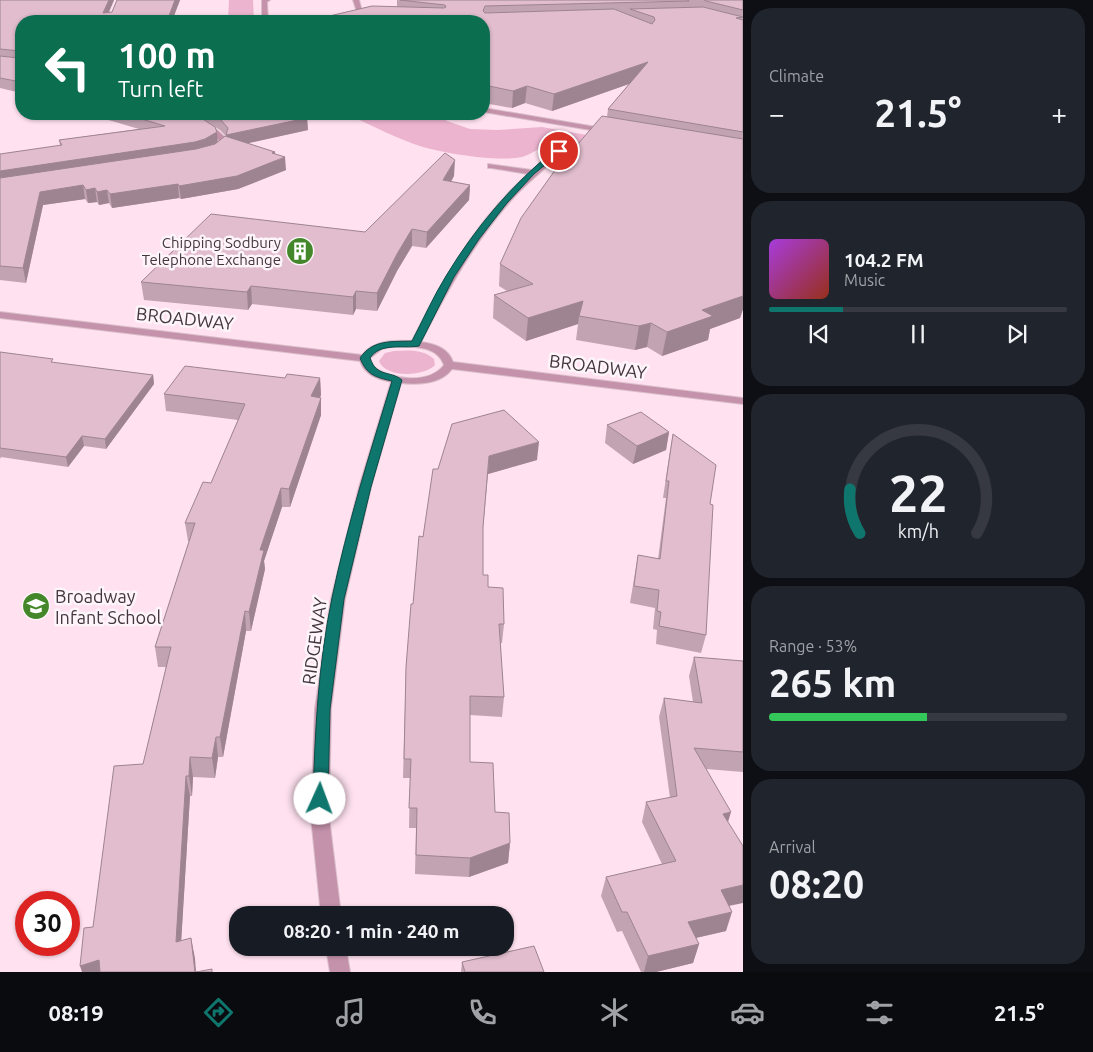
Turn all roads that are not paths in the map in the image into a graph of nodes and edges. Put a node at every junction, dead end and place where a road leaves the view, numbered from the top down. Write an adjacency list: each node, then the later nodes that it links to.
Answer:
1 (267, 0): 3 (street)
2 (356, 0): 4 (street)
3 (265, 15)
4 (361, 15)
5 (490, 111): 7 (street)
6 (195, 120): 9 (street)
7 (618, 133)
8 (559, 151): 11 (street)
9 (210, 155)
10 (491, 166): 11 (street)
11 (532, 172): 13 (street)
12 (2, 317): 14 (street, BROADWAY)
13 (416, 344): 14 (street); 15 (street)
14 (365, 358): 16 (street)
15 (449, 366): 16 (street); 17 (street, BROADWAY)
16 (397, 380): 18 (street, RIDGEWAY)
17 (743, 401)
18 (330, 906)
19 (337, 956): 20 (street)
20 (340, 972)

